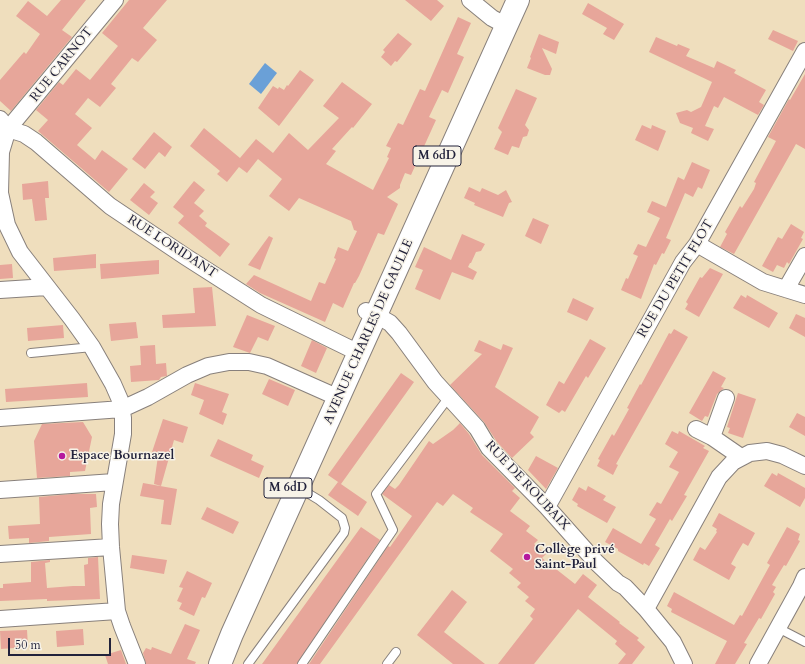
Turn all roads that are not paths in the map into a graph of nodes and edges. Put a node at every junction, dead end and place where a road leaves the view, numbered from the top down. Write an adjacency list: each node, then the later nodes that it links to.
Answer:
1 (114, 0): 7 (street, RUE CARNOT)
2 (470, 0): 5 (street)
3 (507, 0): 5 (main road, AVENUE CHARLES DE GAULLE)
4 (518, 0): 5 (main road, AVENUE CHARLES DE GAULLE)
5 (502, 24): 16 (main road, AVENUE CHARLES DE GAULLE)
6 (805, 51): 10 (street, RUE DU PETIT FLOT)
7 (4, 124): 8 (street); 18 (street, RUE LORIDANT)
8 (0, 152): 9 (street)
9 (3, 225): 12 (street)
10 (697, 244): 13 (street); 32 (street, RUE DU PETIT FLOT)
11 (805, 256): 13 (street)
12 (47, 287): 14 (street); 17 (street)
13 (786, 289): 15 (street)
14 (0, 290)
15 (805, 295)
16 (371, 313): 18 (main road, AVENUE CHARLES DE GAULLE); 21 (street, RUE DE ROUBAIX)
17 (92, 347): 19 (lane); 23 (street)
18 (355, 351): 20 (main road, AVENUE CHARLES DE GAULLE)
19 (31, 353)
20 (334, 396): 23 (street); 30 (main road, AVENUE CHARLES DE GAULLE); 43 (main road, AVENUE CHARLES DE GAULLE / M 6dD)
21 (449, 397): 32 (street, RUE DE ROUBAIX); 46 (lane)
22 (726, 398): 26 (street)
23 (122, 409): 24 (street); 29 (street)
24 (0, 418)
25 (696, 429): 26 (street)
26 (712, 437): 27 (street)
27 (741, 457): 28 (street); 36 (street)
28 (805, 466)
29 (114, 482): 31 (street); 33 (street)
30 (298, 488): 44 (main road, AVENUE CHARLES DE GAULLE); 45 (lane)
31 (0, 490)
32 (547, 507): 36 (street, RUE DE ROUBAIX)
33 (111, 547): 34 (street); 37 (street)
34 (0, 554)
35 (805, 577): 39 (street)
36 (646, 609): 48 (street, RUE DE ROUBAIX)
37 (117, 611): 38 (street); 42 (street)
38 (0, 619)
39 (778, 628): 40 (lane); 49 (street)
40 (805, 642)
41 (396, 652): 47 (lane)
42 (137, 664)
43 (210, 664)
44 (220, 664)
45 (248, 664)
46 (302, 664)
47 (387, 664)
48 (684, 664)
49 (758, 664)

